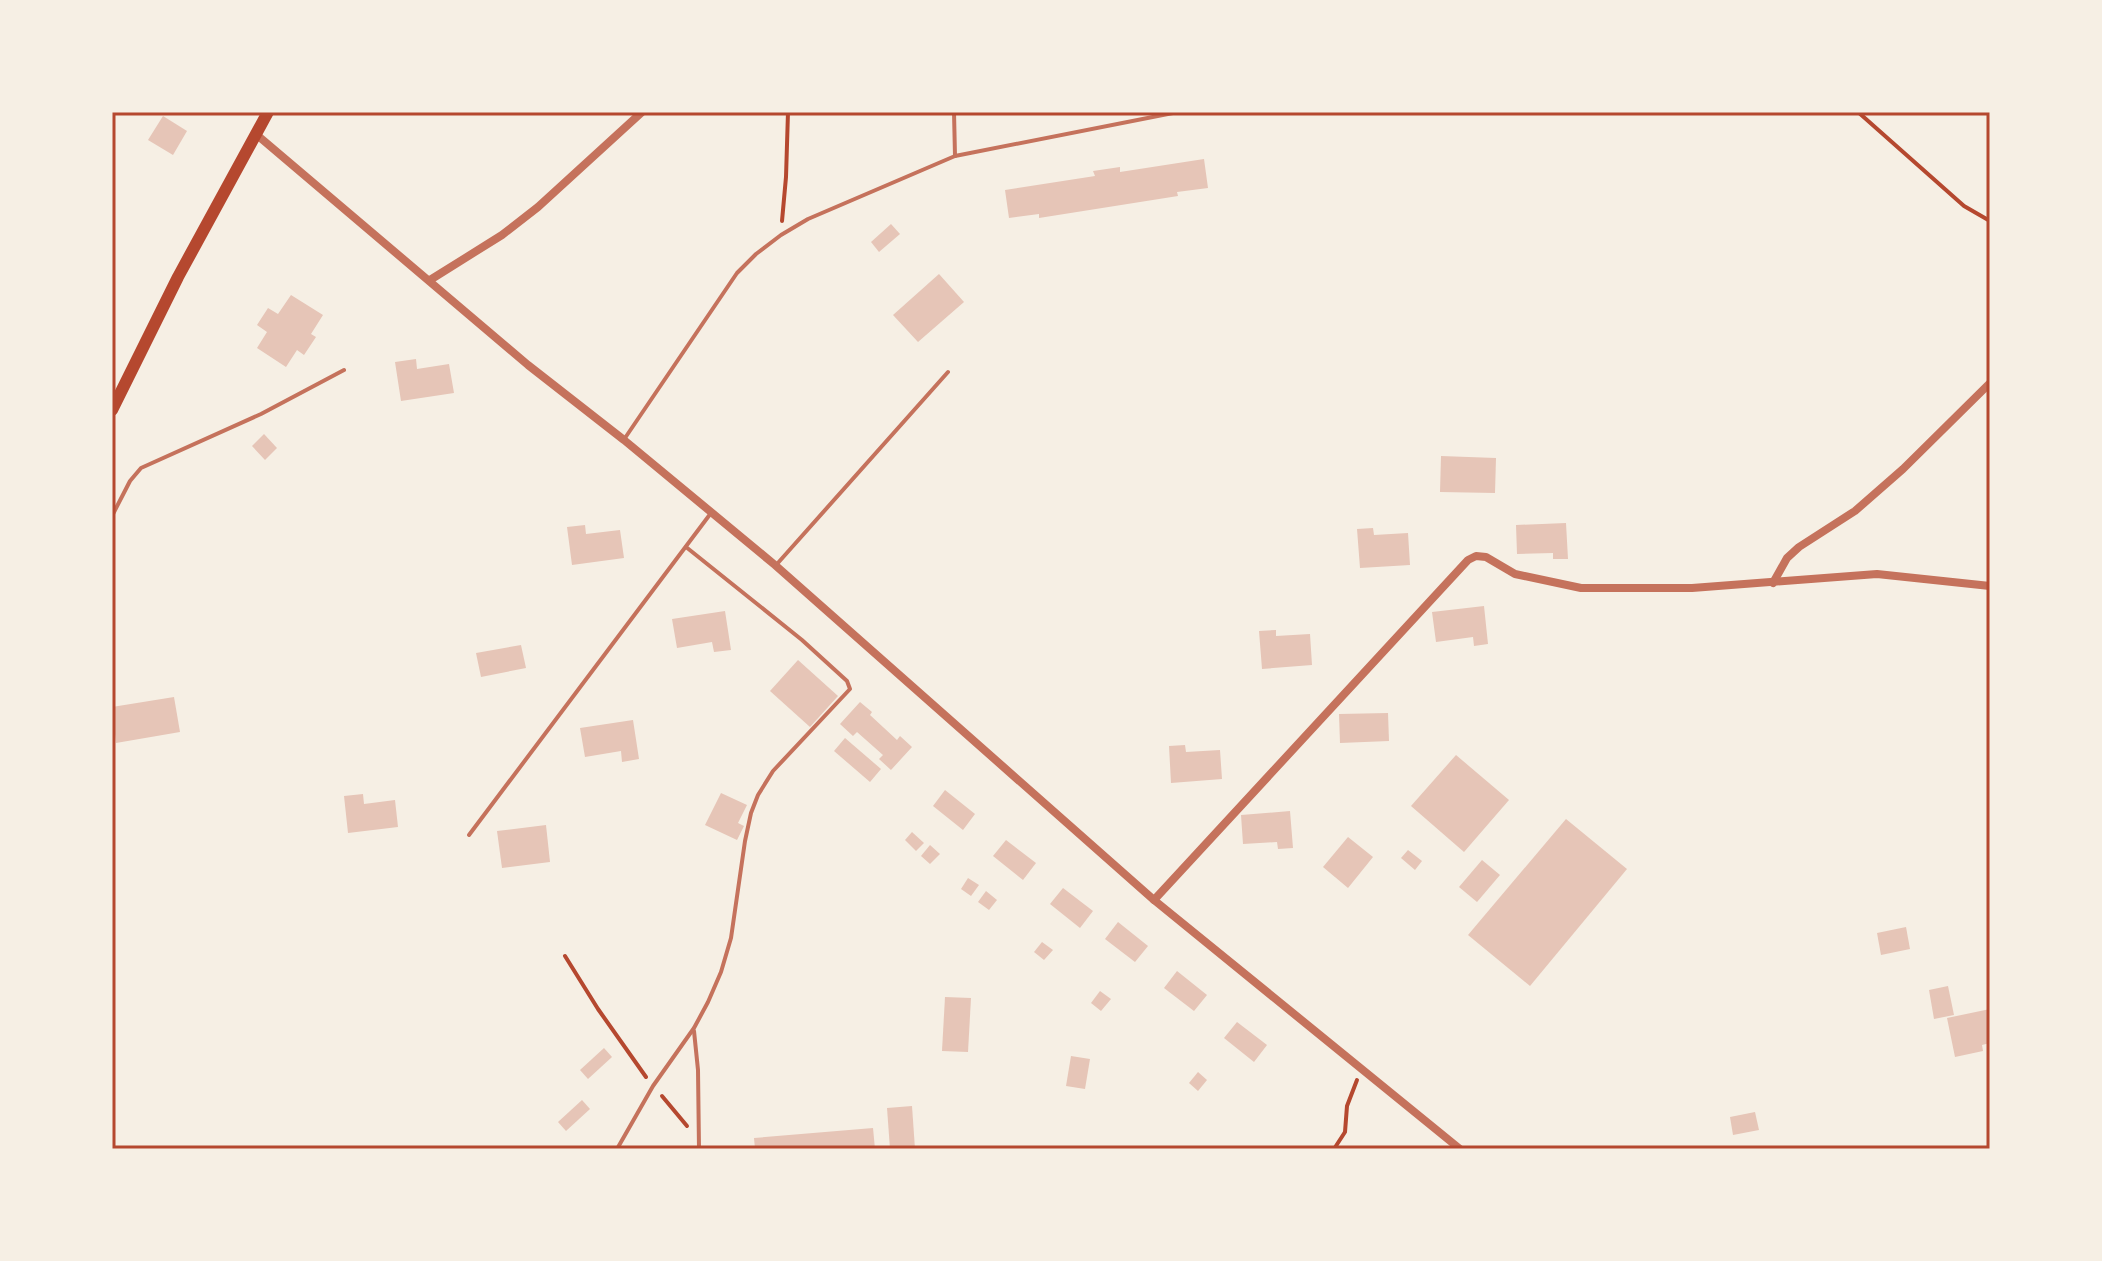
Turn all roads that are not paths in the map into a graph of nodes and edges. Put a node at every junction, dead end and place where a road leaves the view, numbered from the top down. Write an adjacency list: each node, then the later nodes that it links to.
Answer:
1 (268, 112): 5 (main road)
2 (642, 112): 7 (street)
3 (954, 112): 6 (lane)
4 (1178, 112): 6 (lane)
5 (257, 135): 7 (street); 11 (main road)
6 (955, 156): 12 (lane)
7 (430, 280): 12 (street)
8 (344, 370): 14 (lane)
9 (948, 372): 16 (lane)
10 (1990, 383): 17 (street)
11 (112, 410)
12 (624, 440): 13 (street)
13 (711, 513): 15 (lane); 16 (street)
14 (112, 516)
15 (686, 547): 19 (lane); 21 (lane)
16 (775, 565): 20 (street)
17 (1773, 583): 18 (street); 20 (street)
18 (1990, 586)
19 (469, 835)
20 (1154, 900): 24 (street)
21 (694, 1028): 22 (lane); 23 (lane)
22 (617, 1149)
23 (699, 1149)
24 (1460, 1149)

